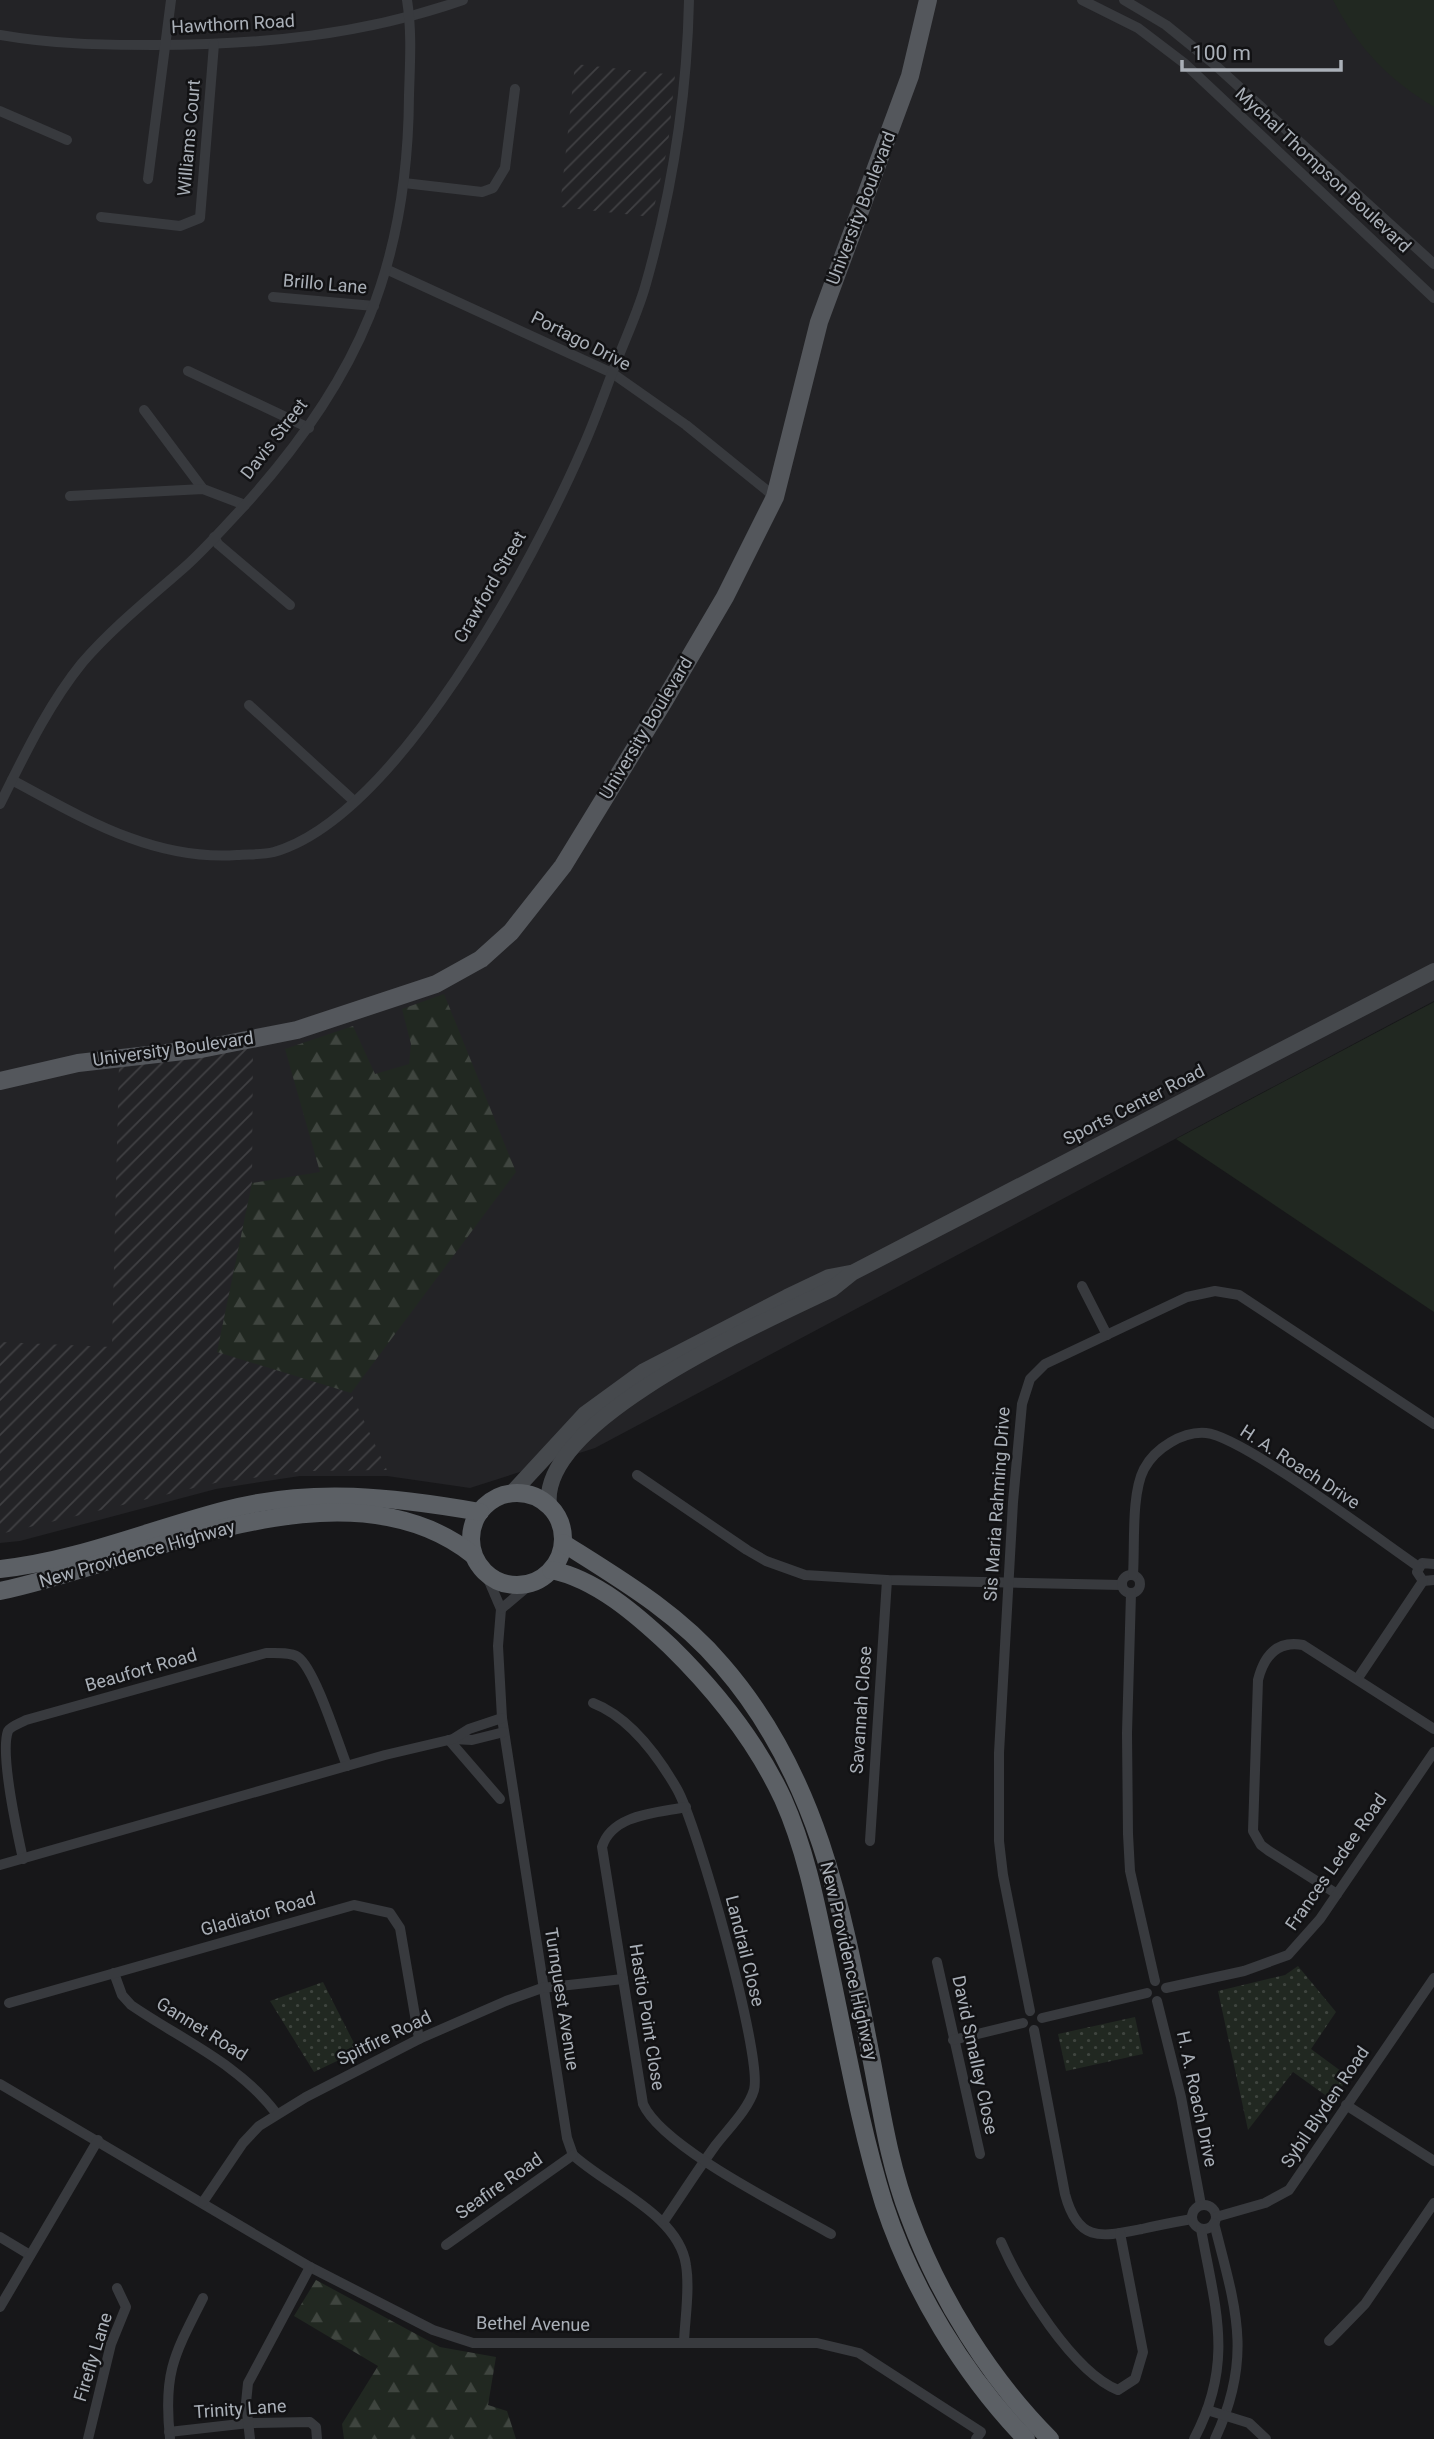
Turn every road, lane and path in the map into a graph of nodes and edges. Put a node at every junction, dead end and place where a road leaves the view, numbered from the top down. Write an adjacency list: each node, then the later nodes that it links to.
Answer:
1 (171, 0): 11 (street)
2 (407, 0): 8 (street, Davis Street)
3 (464, 0): 8 (street, Hawthorn Road)
4 (689, 0): 24 (street, Crawford Street)
5 (928, 0): 29 (main road, University Boulevard)
6 (1082, 0): 21 (street, Mychal Thompson Boulevard)
7 (1124, 0): 18 (street, Mychal Thompson Boulevard)
8 (410, 19): 10 (street, Hawthorn Road); 16 (street, Davis Street)
9 (0, 35): 11 (street, Hawthorn Road)
10 (214, 44): 11 (street, Hawthorn Road); 17 (street, Williams Court)
11 (164, 45): 15 (street)
12 (515, 89): 16 (street)
13 (0, 111): 14 (street)
14 (67, 140)
15 (148, 179)
16 (404, 183): 19 (street, Davis Street)
17 (101, 217)
18 (1434, 264)
19 (388, 270): 22 (street, Davis Street); 24 (street, Portago Drive)
20 (273, 297): 22 (street, Brillo Lane)
21 (1434, 298)
22 (374, 306): 26 (street, Davis Street)
23 (188, 371): 26 (street)
24 (612, 373): 29 (street, Portago Drive); 35 (street, Crawford Street)
25 (144, 410): 27 (street)
26 (309, 428): 30 (street, Davis Street)
27 (203, 489): 28 (street); 30 (street)
28 (70, 496)
29 (775, 497): 38 (main road, University Boulevard)
30 (244, 505): 31 (street, Davis Street)
31 (214, 537): 32 (street); 34 (street, Davis Street)
32 (290, 605)
33 (249, 705): 35 (street)
34 (12, 780): 35 (street, Crawford Street); 36 (street, Davis Street)
35 (354, 802)
36 (0, 804)
37 (1434, 971): 39 (main road, Sports Center Road)
38 (0, 1082)
39 (852, 1273): 44 (main road, Sports Center Road); 45 (main road, Sports Center Road)
40 (1082, 1286): 41 (street)
41 (1107, 1335): 42 (street, Sis Maria Rahming Drive); 57 (street, Sis Maria Rahming Drive)
42 (1434, 1424)
43 (638, 1475): 55 (street)
44 (512, 1493): 45 (highway); 46 (highway)
45 (549, 1505): 47 (highway)
46 (480, 1512): 48 (highway); 51 (highway, New Providence Highway)
47 (563, 1543): 52 (highway); 129 (highway, New Providence Highway)
48 (473, 1555): 53 (highway); 60 (highway, New Providence Highway)
49 (1434, 1564): 50 (street)
50 (1419, 1567): 54 (street, H. A. Roach Drive); 56 (street)
51 (0, 1569)
52 (551, 1570): 58 (highway); 128 (highway, New Providence Highway)
53 (486, 1574): 58 (highway); 62 (street)
54 (1133, 1575): 59 (street); 61 (street)
55 (887, 1580): 57 (street); 73 (street, Savannah Close)
56 (1428, 1581): 63 (street)
57 (1009, 1582): 59 (street); 87 (street, Sis Maria Rahming Drive)
58 (532, 1583): 62 (street)
59 (1121, 1585): 61 (street)
60 (0, 1591)
61 (1131, 1593): 81 (street)
62 (501, 1609): 65 (street, Turnquest Avenue)
63 (1358, 1678): 66 (street); 76 (street)
64 (593, 1703): 72 (street, Landrail Close)
65 (502, 1718): 67 (street, Turnquest Avenue); 68 (street)
66 (1434, 1729)
67 (504, 1732): 68 (street); 83 (street, Turnquest Avenue)
68 (451, 1739): 70 (street); 71 (street)
69 (1434, 1752): 76 (street, Frances Ledee Road)
70 (347, 1766): 74 (street); 74 (street, Beaufort Road)
71 (500, 1799)
72 (686, 1807): 79 (street, Hastio Point Close); 99 (street, Landrail Close)
73 (870, 1841)
74 (23, 1859): 75 (street)
75 (0, 1865)
76 (1336, 1894): 82 (street, Frances Ledee Road)
77 (937, 1962): 92 (street, David Smalley Close)
78 (114, 1973): 86 (street, Gladiator Road); 91 (street, Gladiator Road); 95 (street, Gannet Road)
79 (623, 1979): 83 (street, Spitfire Road); 99 (street, Hastio Point Close)
80 (1434, 1979): 94 (street, Sybil Blyden Road)
81 (1155, 1981): 82 (street); 84 (street)
82 (1166, 1988): 85 (street)
83 (542, 1989): 91 (street, Spitfire Road); 98 (street, Turnquest Avenue)
84 (1147, 1993): 85 (street); 88 (street)
85 (1157, 2001): 103 (street, H. A. Roach Drive)
86 (9, 2003)
87 (1030, 2011): 88 (street); 89 (street)
88 (1042, 2018): 90 (street)
89 (1023, 2023): 90 (street); 92 (street)
90 (1034, 2030): 109 (street)
91 (419, 2039): 95 (street, Spitfire Road)
92 (953, 2040): 97 (street, David Smalley Close)
93 (0, 2084): 96 (street, Bethel Avenue)
94 (1346, 2105): 100 (street); 105 (street, Sybil Blyden Road)
95 (276, 2113): 101 (street, Spitfire Road)
96 (98, 2140): 101 (street, Bethel Avenue); 113 (street)
97 (980, 2154)
98 (573, 2155): 106 (street); 112 (street, Seafire Road)
99 (705, 2160): 106 (street, Landrail Close); 108 (street, Hastio Point Close)
100 (1434, 2161)
101 (203, 2202): 114 (street, Bethel Avenue)
102 (1434, 2203): 118 (street)
103 (1201, 2205): 104 (street); 105 (street)
104 (1192, 2219): 107 (street); 109 (street)
105 (1215, 2220): 107 (street); 121 (street)
106 (664, 2221): 119 (street)
107 (1201, 2229): 120 (street)
108 (831, 2234)
109 (1120, 2234): 111 (street)
110 (0, 2237): 113 (street)
111 (1002, 2242)
112 (446, 2245)
113 (30, 2255): 117 (street)
114 (310, 2267): 119 (street, Bethel Avenue); 122 (street)
115 (117, 2288): 125 (street, Firefly Lane)
116 (203, 2298): 124 (street)
117 (0, 2307)
118 (1329, 2341)
119 (684, 2342): 123 (street, Bethel Avenue)
120 (1207, 2410): 121 (street); 130 (street)
121 (1226, 2415): 131 (street); 132 (street)
122 (248, 2423): 124 (street, Trinity Lane); 126 (street); 127 (street, Trinity Lane)
123 (979, 2435)
124 (169, 2436)
125 (88, 2439)
126 (250, 2439)
127 (317, 2439)
128 (1026, 2439)
129 (1050, 2439)
130 (1194, 2439)
131 (1215, 2439)
132 (1266, 2439)

